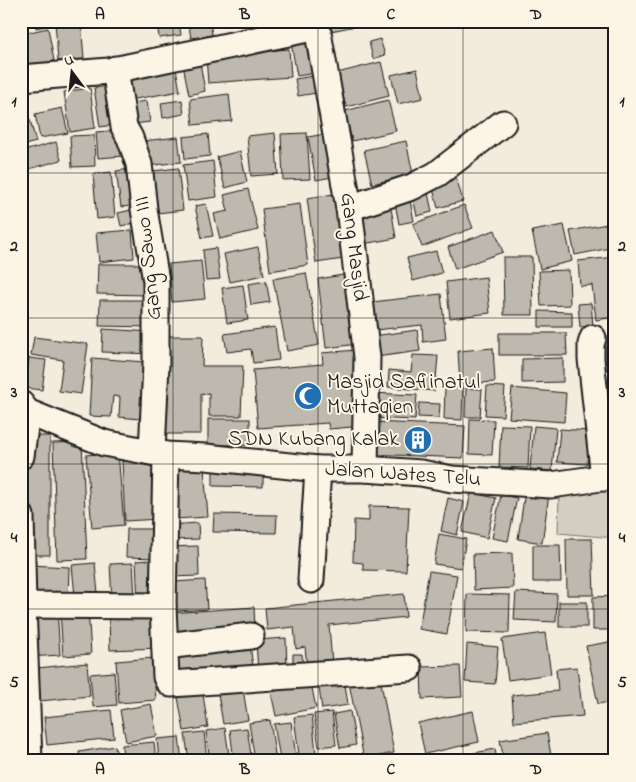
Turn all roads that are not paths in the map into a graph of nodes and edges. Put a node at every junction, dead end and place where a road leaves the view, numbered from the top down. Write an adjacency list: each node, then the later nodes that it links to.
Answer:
1 (317, 24): 2 (street); 5 (street, Gang Masjid)
2 (112, 70): 3 (street); 8 (street, Gang Sawo III)
3 (21, 78)
4 (503, 123): 5 (street)
5 (349, 208): 11 (street, Gang Masjid)
6 (593, 338): 12 (street)
7 (24, 408): 8 (street, Jalan Wates Telu); 9 (street)
8 (159, 453): 10 (street, Jalan Wates Telu); 16 (street, Gang Sawo III)
9 (21, 456)
10 (318, 469): 11 (street, Jalan Wates Telu); 14 (street)
11 (365, 469): 12 (street, Jalan Wates Telu)
12 (609, 476)
13 (21, 516): 15 (street)
14 (310, 580)
15 (23, 605): 16 (street); 20 (street)
16 (163, 606): 18 (street, Gang Sawo III)
17 (251, 636): 18 (street)
18 (164, 646): 19 (street, Gang Sawo III)
19 (409, 668)
20 (29, 761)

